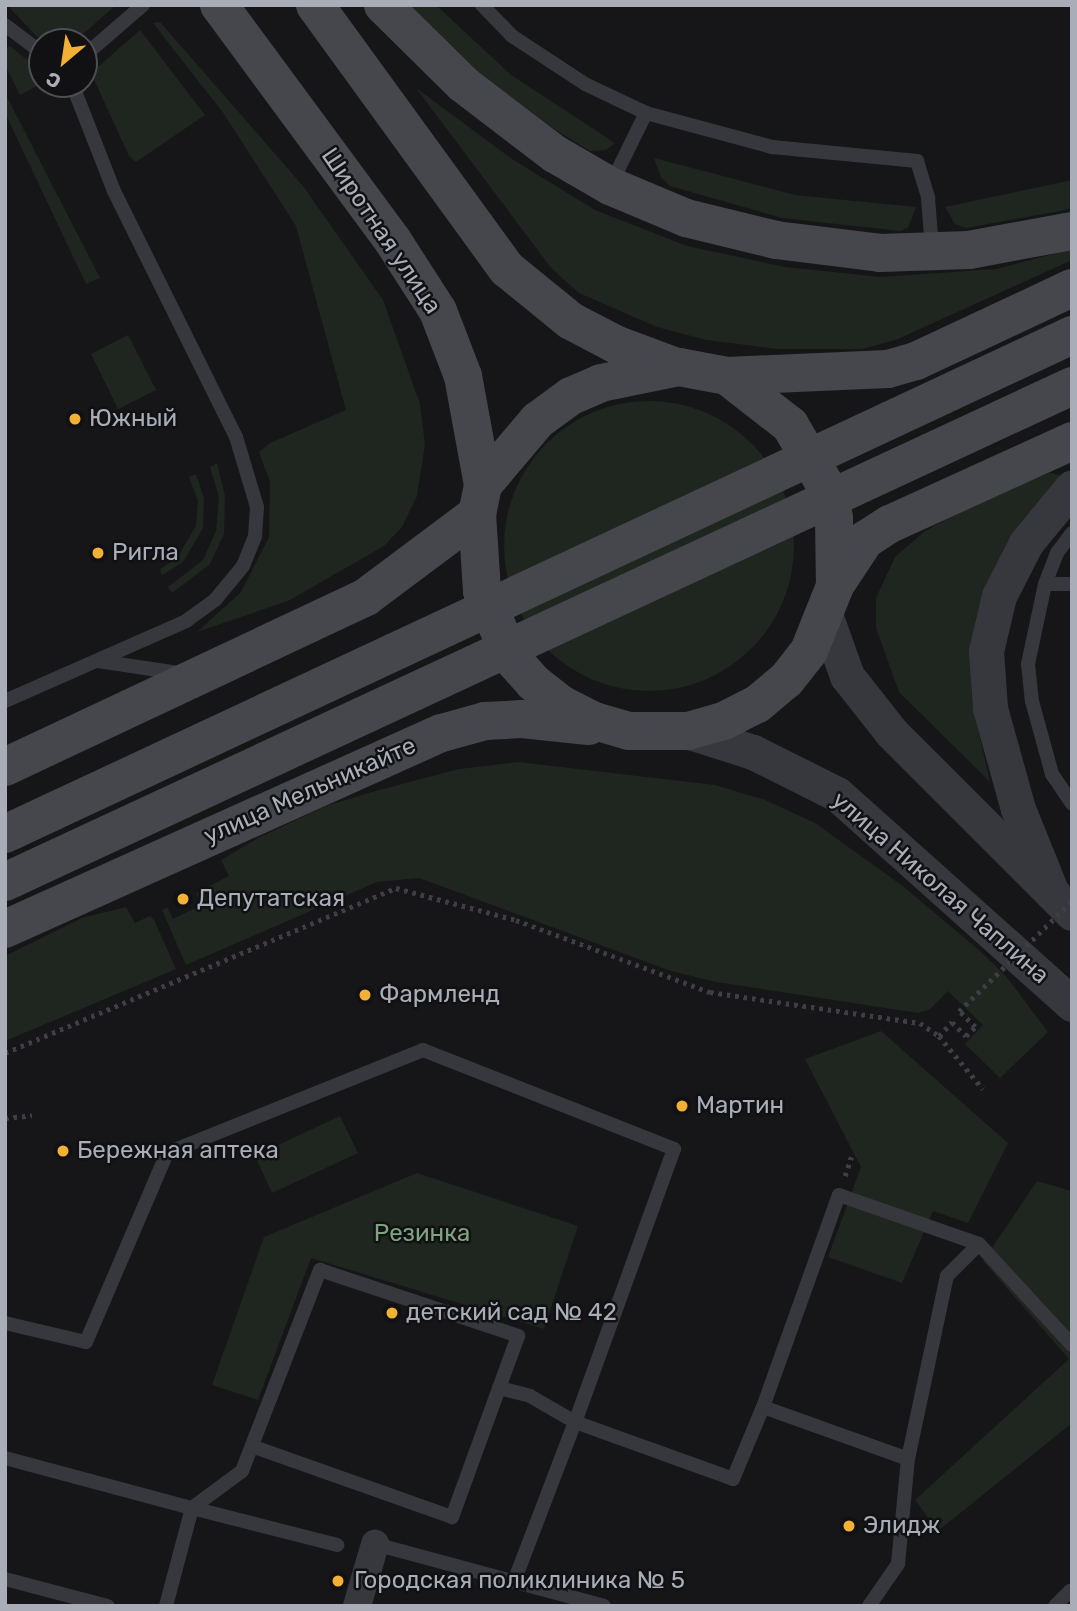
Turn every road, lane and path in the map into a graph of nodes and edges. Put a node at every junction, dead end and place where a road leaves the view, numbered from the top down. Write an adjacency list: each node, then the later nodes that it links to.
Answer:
1 (143, 5): 8 (lane)
2 (219, 5): 21 (main road, Широтная улица)
3 (315, 5): 16 (main road)
4 (383, 5): 11 (main road)
5 (482, 5): 10 (lane)
6 (5, 25): 7 (lane)
7 (28, 42)
8 (98, 44)
9 (77, 98): 26 (lane)
10 (646, 113): 11 (lane); 13 (lane)
11 (610, 186): 13 (main road)
12 (1072, 231): 13 (main road)
13 (932, 253)
14 (1072, 288): 17 (main road)
15 (1072, 335): 33 (main road, bridge)
16 (679, 368): 17 (main road); 21 (main road)
17 (727, 376): 25 (main road)
18 (1072, 386): 34 (main road, bridge)
19 (1072, 441): 25 (main road)
20 (1072, 487): 35 (street)
21 (480, 499): 27 (main road); 29 (main road, Широтная улица)
22 (1072, 533): 23 (lane)
23 (1045, 584): 24 (lane); 32 (lane)
24 (1072, 584)
25 (831, 602): 30 (main road); 35 (street)
26 (97, 661): 27 (lane); 28 (lane)
27 (201, 673): 31 (main road)
28 (5, 701)
29 (629, 731): 30 (main road); 36 (main road, улица Мельникайте)
30 (687, 731): 37 (street, улица Николая Чаплина)
31 (5, 766)
32 (1072, 804)
33 (5, 835)
34 (5, 881)
35 (1065, 902): 38 (path, bridge)
36 (5, 929)
37 (1072, 1004)
38 (939, 1036): 39 (path); 40 (path)
39 (5, 1053)
40 (984, 1088)
41 (32, 1115): 42 (path)
42 (5, 1118)
43 (979, 1244): 45 (lane); 47 (lane); 51 (lane)
44 (5, 1323): 48 (lane)
45 (1072, 1345)
46 (499, 1388): 48 (lane); 49 (lane); 49 (lane)
47 (763, 1407): 48 (lane); 51 (lane)
48 (575, 1422): 56 (lane)
49 (252, 1446): 52 (lane)
50 (5, 1458): 52 (lane)
51 (908, 1459): 62 (lane)
52 (192, 1508): 54 (lane); 59 (lane)
53 (375, 1544): 56 (lane); 60 (street)
54 (337, 1545)
55 (5, 1579): 58 (lane)
56 (514, 1582): 61 (lane)
57 (1072, 1595): 63 (lane)
58 (108, 1606)
59 (166, 1606)
60 (358, 1606)
61 (604, 1606)
62 (869, 1606)
63 (1055, 1606)

